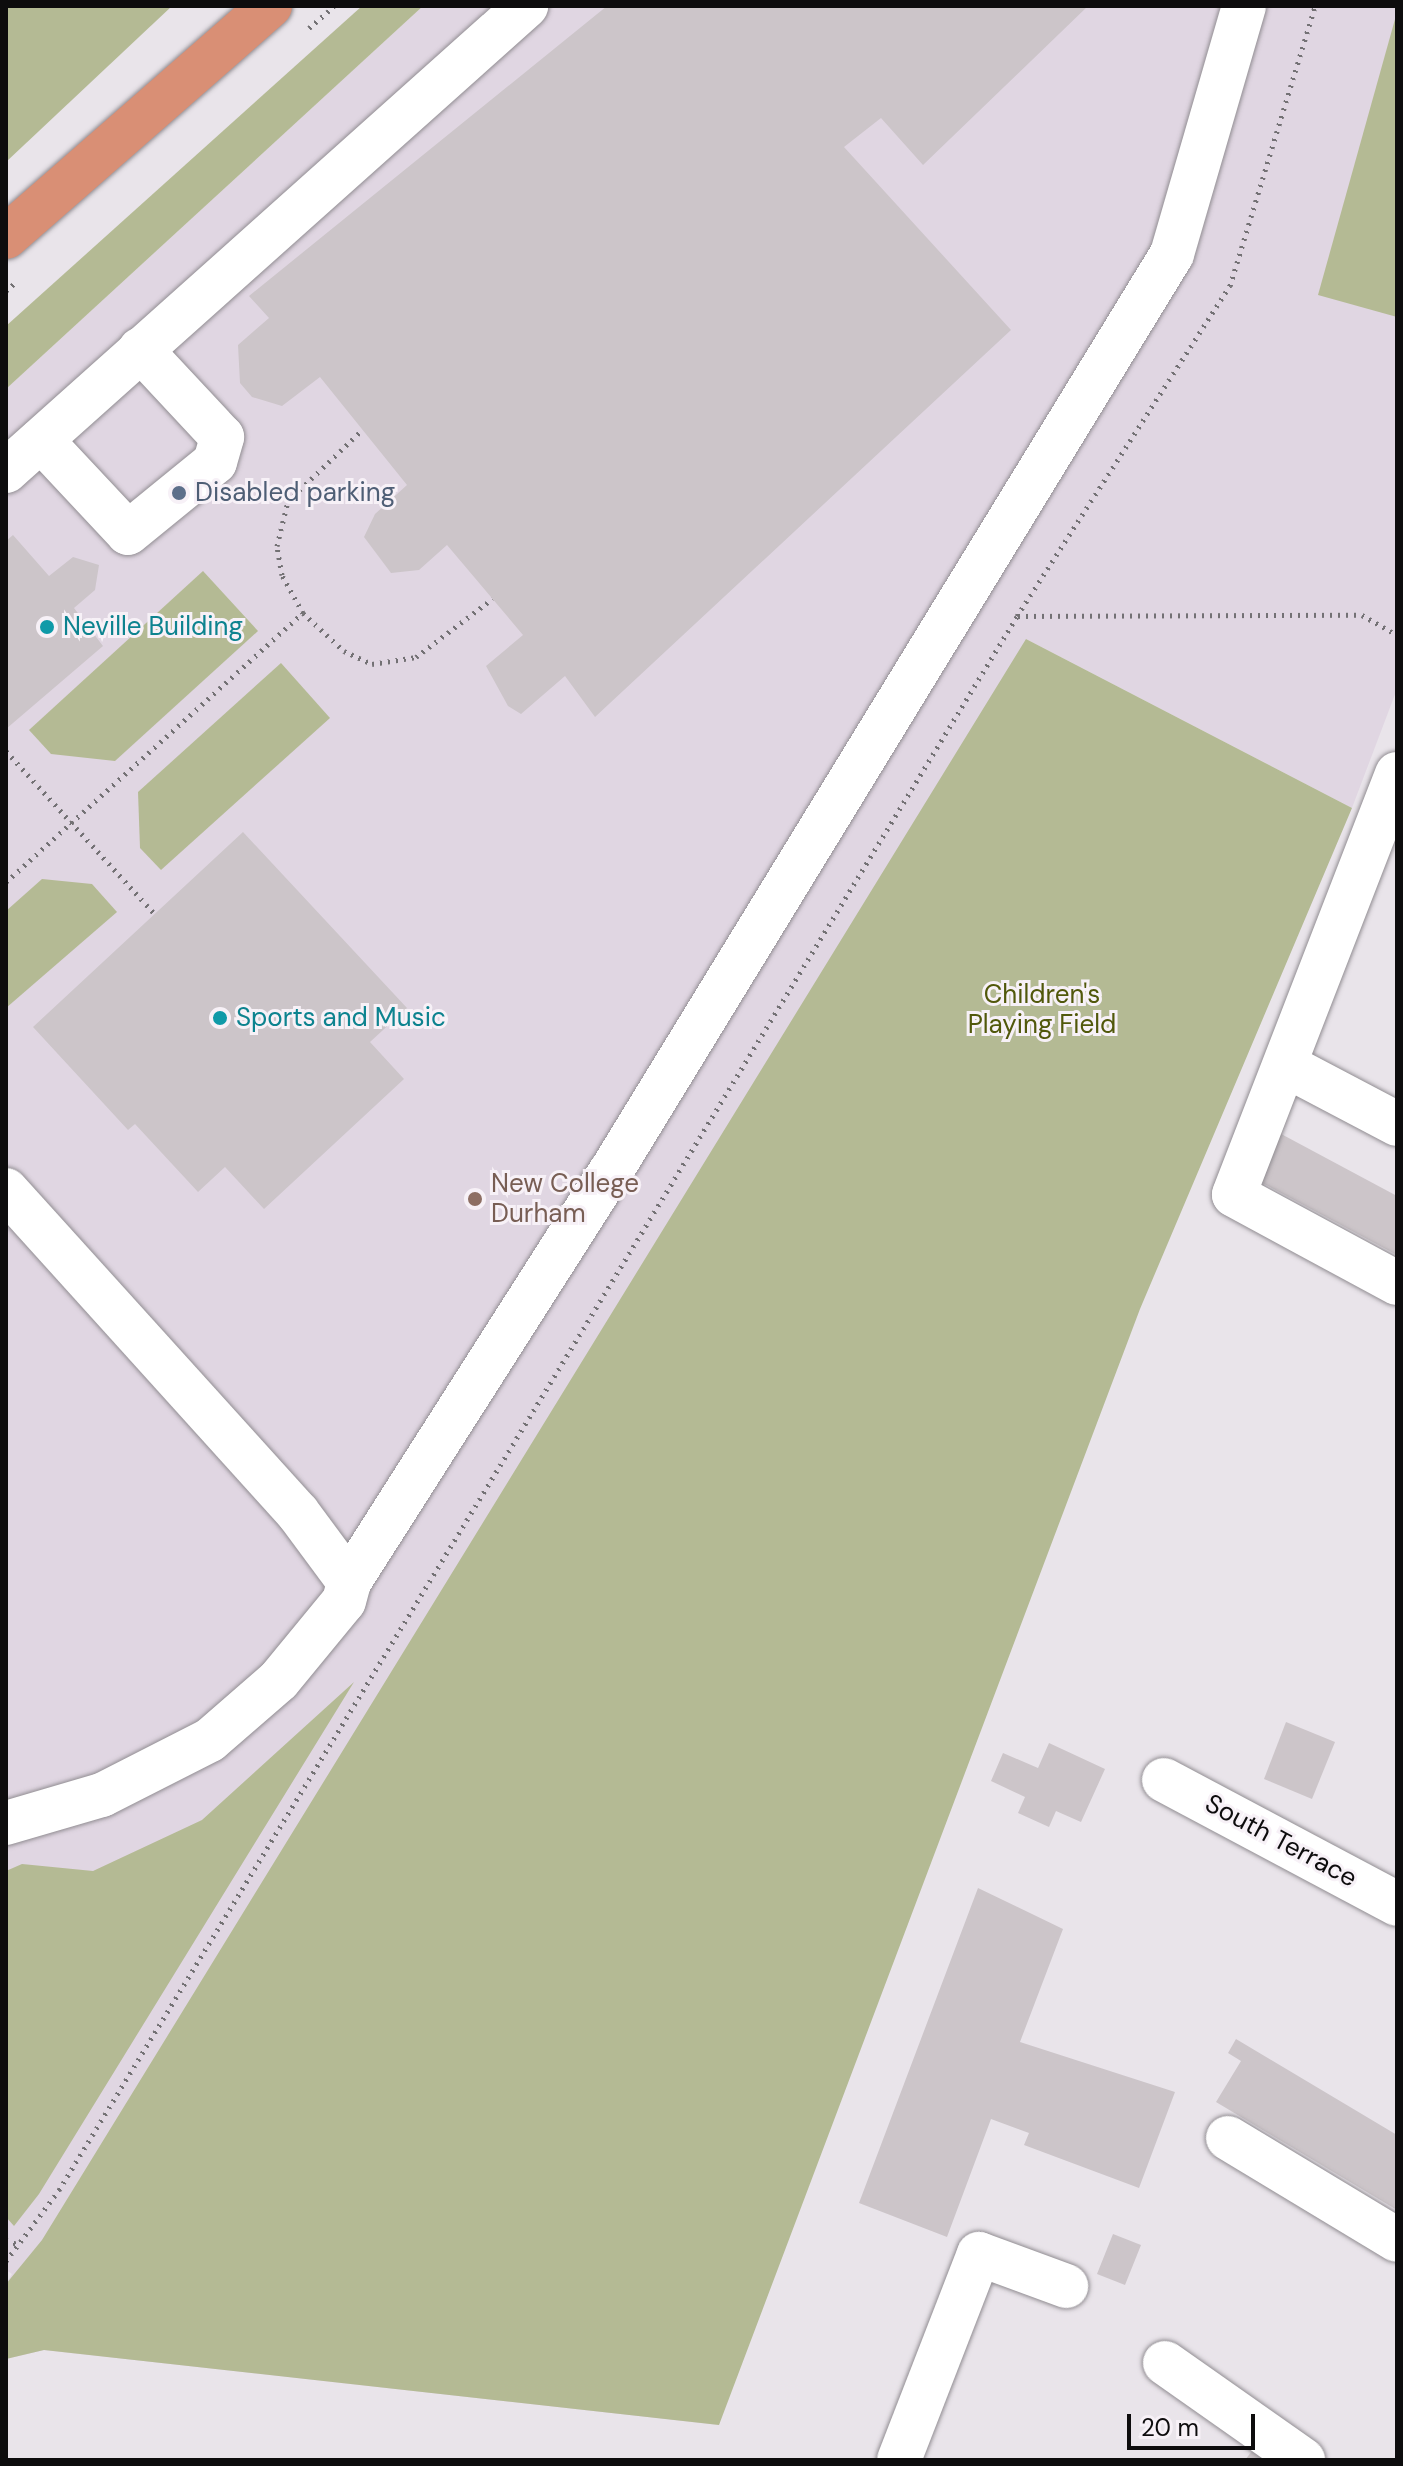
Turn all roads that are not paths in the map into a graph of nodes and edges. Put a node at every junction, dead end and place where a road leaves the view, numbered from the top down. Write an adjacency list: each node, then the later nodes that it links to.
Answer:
1 (270, 6): 4 (highway)
2 (526, 6): 5 (street)
3 (1244, 6): 13 (street)
4 (6, 237)
5 (140, 349): 6 (street); 6 (street)
6 (41, 440): 7 (street)
7 (6, 471)
8 (1397, 774): 9 (street)
9 (1287, 1066): 10 (street); 12 (street)
10 (1397, 1124)
11 (6, 1190): 13 (street)
12 (1397, 1283)
13 (349, 1582): 15 (street)
14 (1164, 1780): 16 (street, South Terrace)
15 (6, 1823)
16 (1397, 1904)
17 (1228, 2138): 18 (street)
18 (1397, 2240)
19 (1066, 2286): 21 (street)
20 (1165, 2363): 22 (street)
21 (899, 2460)
22 (1303, 2460)

